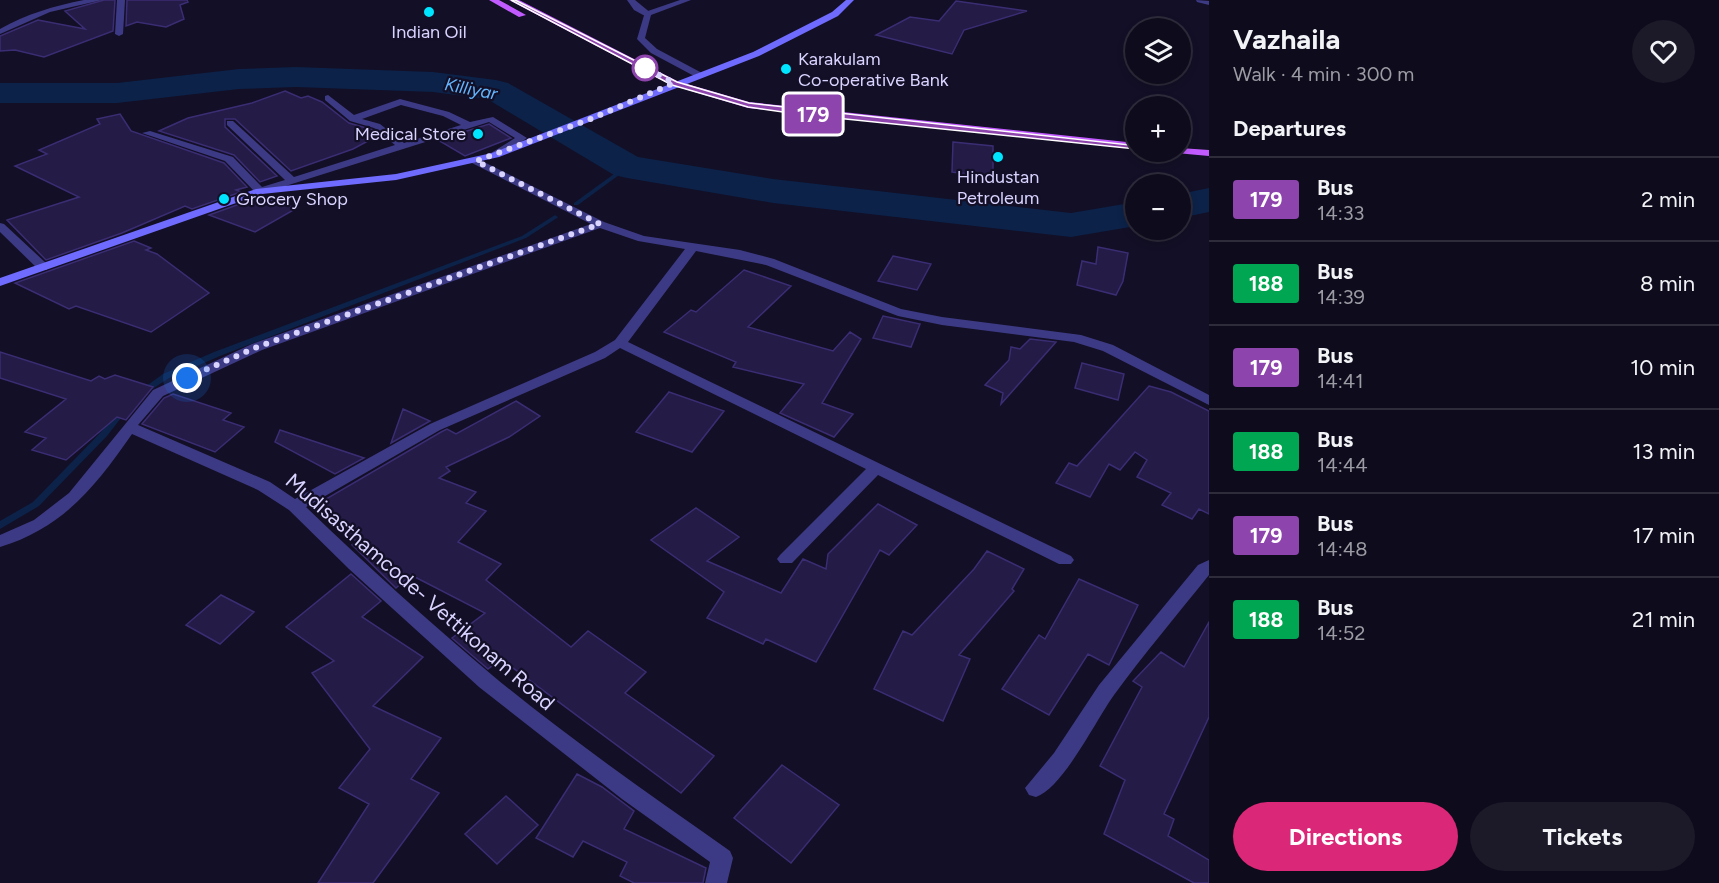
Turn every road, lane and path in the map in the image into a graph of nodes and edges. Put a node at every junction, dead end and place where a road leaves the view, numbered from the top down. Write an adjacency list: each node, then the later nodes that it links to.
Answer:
1 (99, 0): 11 (street)
2 (121, 0): 12 (street)
3 (493, 0): 14 (main road)
4 (513, 0): 14 (main road)
5 (631, 0): 10 (street)
6 (687, 0): 10 (street)
7 (850, 0): 13 (street)
8 (1200, 0): 9 (street)
9 (1209, 3)
10 (648, 14): 13 (street)
11 (0, 32)
12 (119, 34)
13 (699, 75): 14 (street)
14 (674, 83): 20 (main road); 24 (street)
15 (328, 98): 16 (street)
16 (353, 120): 18 (street); 21 (street)
17 (230, 123): 26 (street)
18 (470, 125): 21 (street); 24 (street)
19 (147, 132): 27 (street)
20 (1125, 145)
21 (402, 146): 26 (street)
22 (1191, 152): 23 (main road)
23 (1209, 153)
24 (495, 155): 25 (street)
25 (476, 161): 27 (street); 28 (street)
26 (292, 181): 27 (street)
27 (260, 191): 31 (street)
28 (590, 219): 30 (street); 35 (street)
29 (0, 226): 31 (street)
30 (691, 249): 33 (street); 34 (street)
31 (43, 267): 32 (street)
32 (0, 282)
33 (620, 343): 36 (street); 37 (street)
34 (1209, 401)
35 (129, 427): 37 (street, Mudisasthamcode- Vettikonam Road); 38 (street)
36 (877, 467): 39 (street); 40 (street)
37 (295, 506): 43 (street, Mudisasthamcode- Vettikonam Road)
38 (0, 541)
39 (786, 559)
40 (1065, 560)
41 (1209, 566): 42 (street)
42 (1036, 788)
43 (716, 883)

